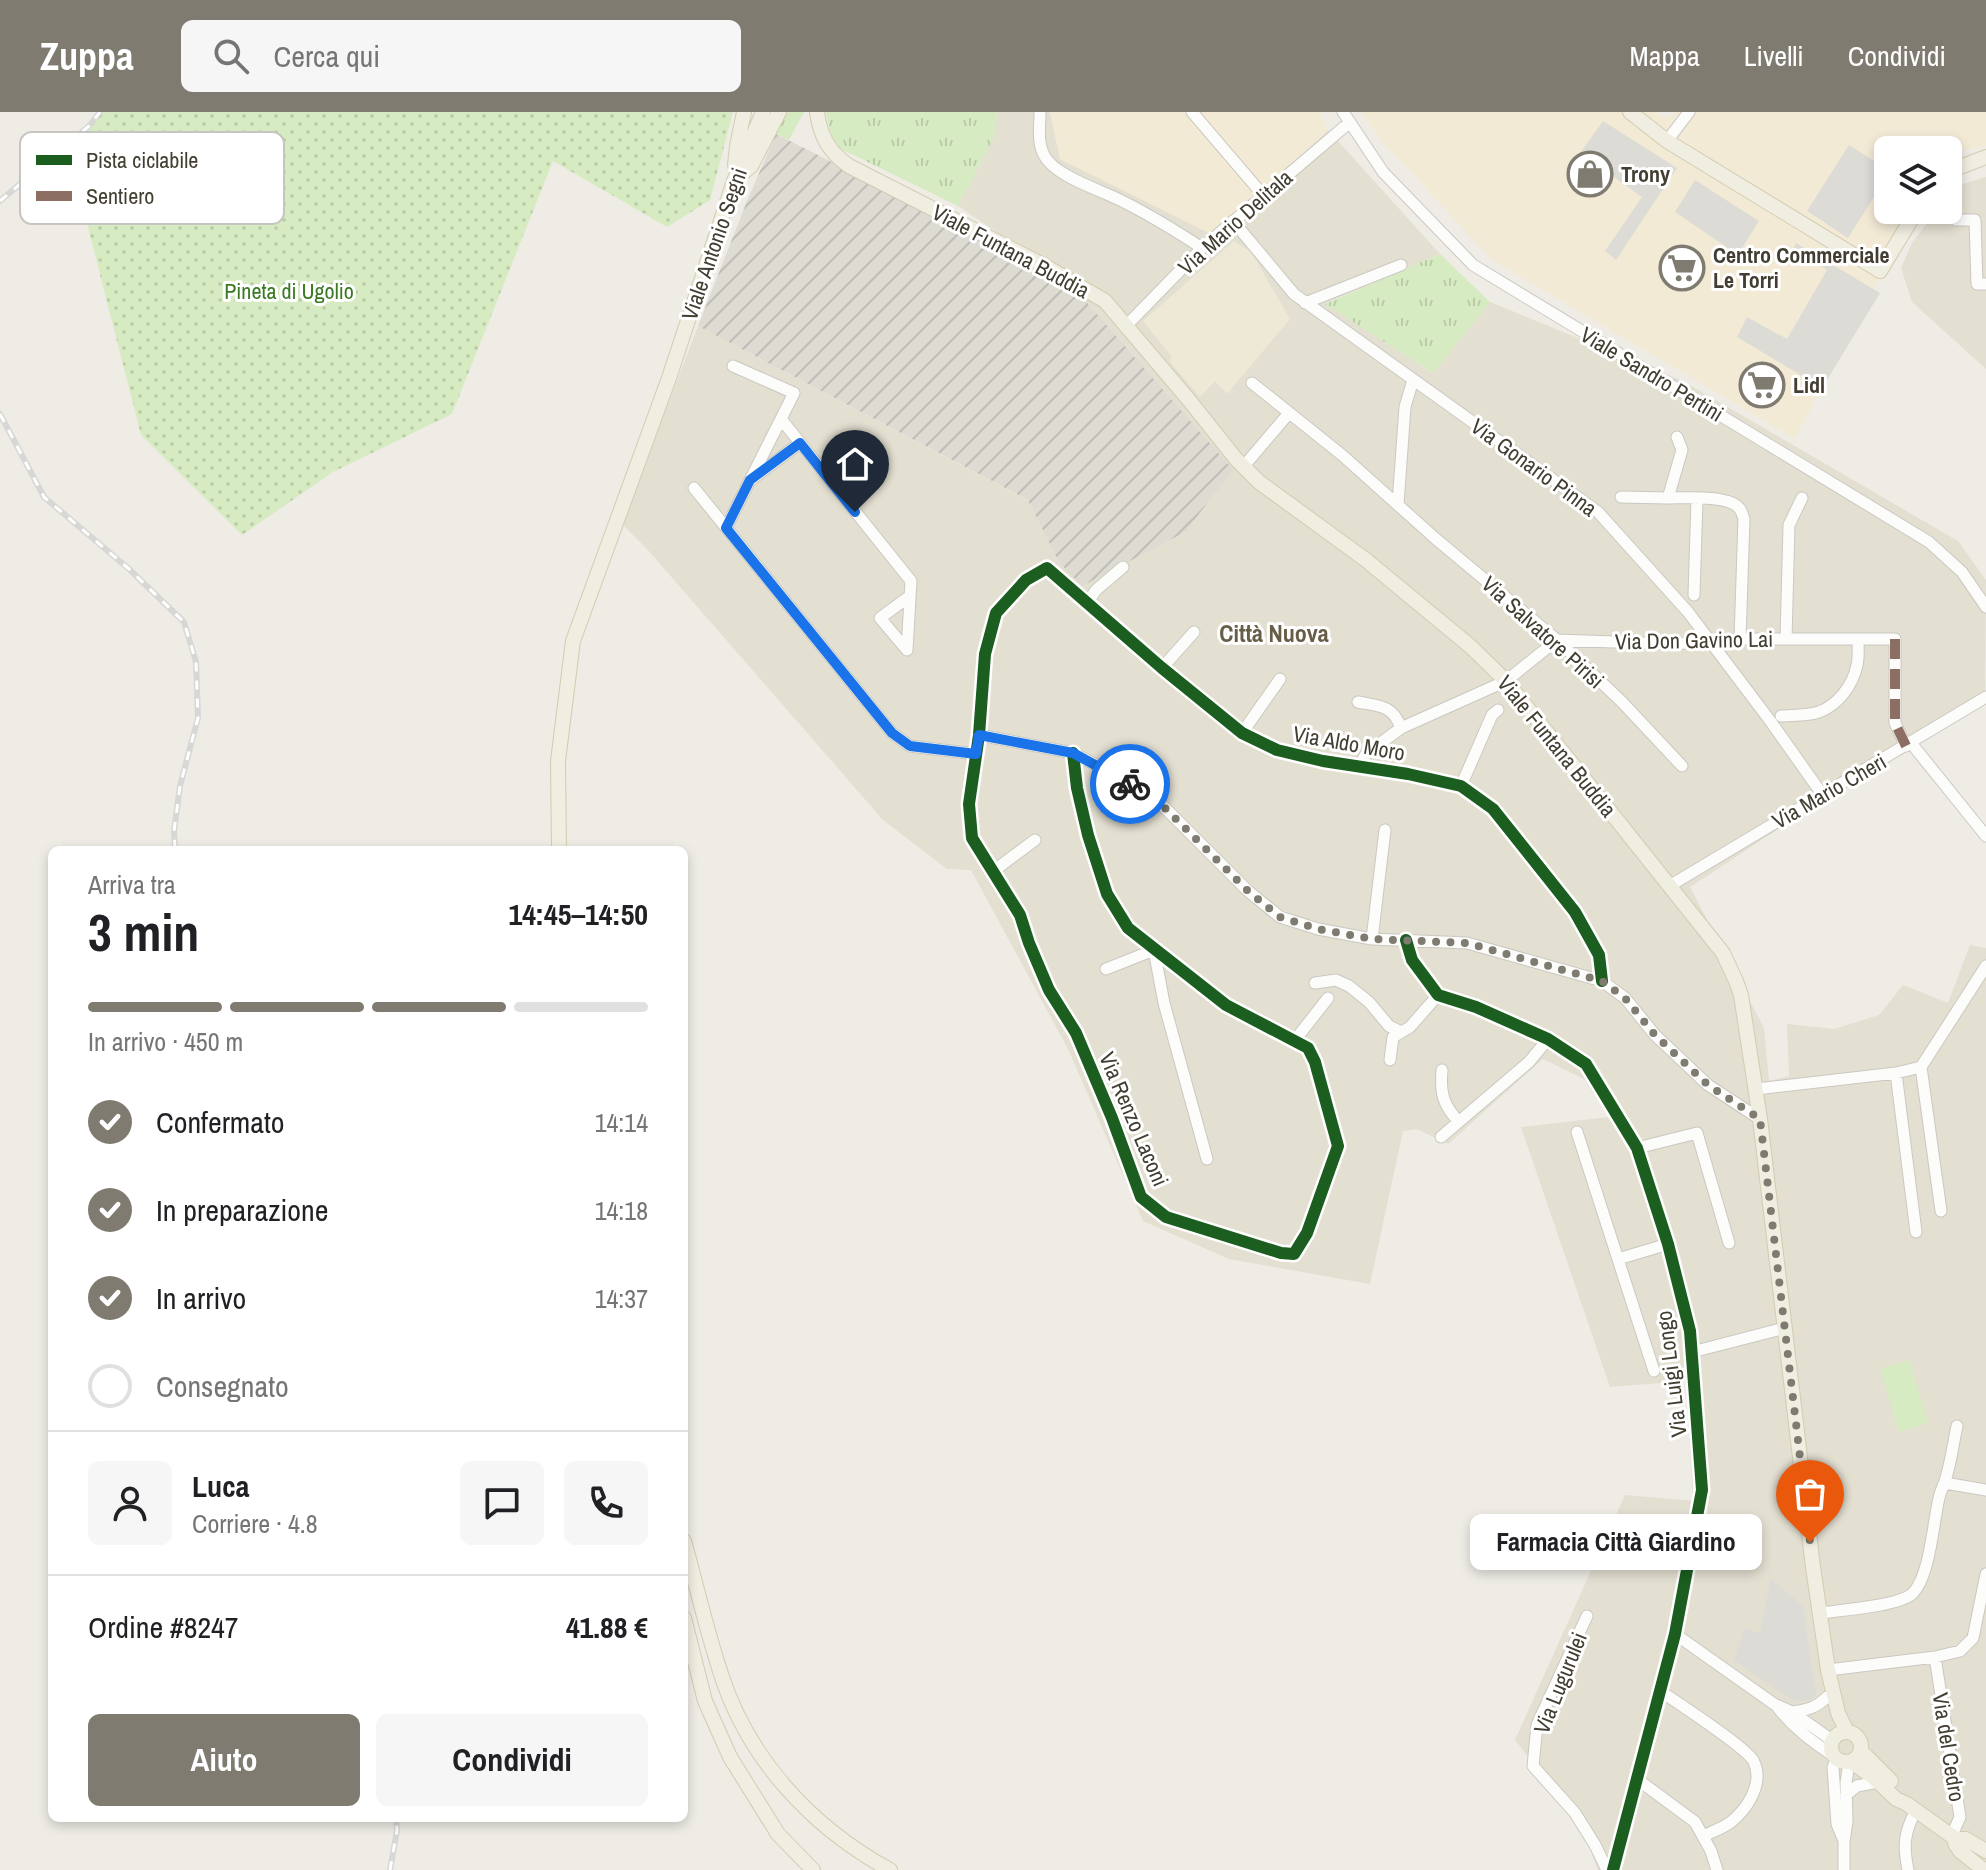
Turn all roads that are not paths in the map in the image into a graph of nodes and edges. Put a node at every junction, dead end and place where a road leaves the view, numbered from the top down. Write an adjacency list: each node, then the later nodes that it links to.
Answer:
1 (744, 112): 13 (main road)
2 (763, 112): 13 (main road, Viale Antonio Segni)
3 (779, 112): 13 (main road)
4 (817, 112): 22 (main road, Viale Funtana Buddia)
5 (1040, 112): 18 (street)
6 (1192, 112): 14 (street)
7 (1630, 112): 10 (main road)
8 (1689, 112): 10 (street)
9 (1346, 117): 14 (street, Via Mario Delitala); 43 (street, Viale Sandro Pertini)
10 (1667, 141): 17 (main road)
11 (1986, 157): 12 (main road)
12 (1962, 166)
13 (734, 181): 70 (main road, Viale Antonio Segni)
14 (1263, 195): 16 (street, Via Mario Delitala)
15 (1962, 220): 20 (street)
16 (1233, 221): 18 (street, Via Mario Delitala); 21 (street, Via Gonario Pinna)
17 (1909, 224)
18 (1202, 248): 22 (street, Via Mario Delitala)
19 (1401, 265): 21 (street)
20 (1986, 284)
21 (1305, 303): 24 (street, Via Gonario Pinna)
22 (1125, 327): 30 (main road, Viale Funtana Buddia)
23 (733, 366): 27 (street)
24 (1413, 380): 37 (street); 48 (street, Via Gonario Pinna)
25 (1252, 383): 26 (street, Via Salvatore Pirisi)
26 (1289, 413): 30 (street); 37 (street, Via Salvatore Pirisi)
27 (781, 419): 29 (street); 31 (street)
28 (1677, 437): 34 (street)
29 (800, 443): 31 (street); 41 (street)
30 (1244, 466): 52 (main road, Viale Funtana Buddia)
31 (750, 480): 38 (street)
32 (694, 488): 38 (street)
33 (1621, 497): 34 (street)
34 (1668, 498): 36 (street)
35 (1802, 498): 46 (street)
36 (1697, 499): 40 (street); 45 (street)
37 (1398, 504): 47 (street, Via Salvatore Pirisi)
38 (726, 528): 62 (street)
39 (1123, 567): 42 (street)
40 (1694, 595)
41 (910, 596): 41 (street)
42 (1087, 603): 50 (street, Via Aldo Moro); 59 (street, Via Aldo Moro)
43 (1986, 607)
44 (1194, 632): 50 (street)
45 (1740, 639): 46 (street, Via Don Gavino Lai); 48 (street, Via Don Gavino Lai)
46 (1786, 639): 49 (street, Via Don Gavino Lai)
47 (1557, 640): 48 (street, Via Don Gavino Lai); 52 (street); 64 (street, Via Salvatore Pirisi)
48 (1708, 640): 66 (street, Via Gonario Pinna)
49 (1858, 640): 56 (street); 60 (street, Via Don Gavino Lai)
50 (1162, 668): 58 (street, Via Aldo Moro)
51 (1280, 679): 58 (street)
52 (1506, 681): 57 (street); 72 (main road, Viale Funtana Buddia)
53 (1986, 697): 60 (street, Via Mario Cheri)
54 (1358, 702): 57 (street)
55 (1498, 710): 65 (street)
56 (1781, 716)
57 (1401, 728): 63 (street)
58 (1242, 733): 63 (street, Via Aldo Moro)
59 (979, 735): 61 (street); 62 (street)
60 (1908, 745): 66 (street, Via Mario Cheri); 68 (street)
61 (1073, 753): 73 (street); 75 (street, Via Renzo Laconi)
62 (976, 754): 71 (street)
63 (1360, 765): 65 (street, Via Aldo Moro)
64 (1682, 766)
65 (1461, 786): 79 (street, Via Aldo Moro)
66 (1822, 794): 72 (street, Via Mario Cheri)
67 (1385, 830): 73 (street)
68 (1986, 836)
69 (1035, 840): 71 (street)
70 (559, 846)
71 (992, 872): 86 (street, Via Renzo Laconi)
72 (1671, 885): 91 (main road, Viale Funtana Buddia)
73 (1372, 939): 74 (street)
74 (1406, 940): 79 (street); 82 (street)
75 (1154, 950): 77 (street); 78 (street, Via Renzo Laconi); 81 (street)
76 (1986, 966): 88 (street)
77 (1106, 969)
78 (1182, 969): 81 (street); 86 (street, Via Renzo Laconi)
79 (1602, 981): 92 (street)
80 (1315, 983): 84 (street)
81 (1163, 992): 97 (street)
82 (1438, 995): 84 (street); 85 (street, Via Luigi Longo)
83 (1328, 998): 86 (street)
84 (1401, 1032): 87 (street)
85 (1548, 1039): 93 (street); 96 (street, Via Luigi Longo)
86 (1295, 1040)
87 (1390, 1060)
88 (1921, 1067): 90 (street); 98 (street)
89 (1442, 1070): 93 (street)
90 (1896, 1073): 91 (street); 99 (street)
91 (1756, 1089): 92 (main road, Viale Funtana Buddia)
92 (1760, 1119): 103 (main road, Viale Funtana Buddia)
93 (1459, 1122): 95 (street)
94 (1577, 1132): 102 (street)
95 (1441, 1137)
96 (1637, 1148): 100 (street); 101 (street, Via Luigi Longo)
97 (1207, 1159)
98 (1941, 1211)
99 (1916, 1232)
100 (1729, 1243)
101 (1668, 1244): 102 (street); 104 (street, Via Luigi Longo)
102 (1618, 1259): 105 (street)
103 (1785, 1328): 104 (street); 111 (main road, Viale Funtana Buddia)
104 (1692, 1352): 114 (street, Via Luigi Longo)
105 (1654, 1371)
106 (1957, 1426): 107 (street)
107 (1945, 1483): 108 (street); 111 (street)
108 (1986, 1490)
109 (688, 1555): 131 (main road)
110 (1986, 1574): 115 (street)
111 (1821, 1613): 116 (main road, Viale Funtana Buddia)
112 (1587, 1616): 132 (street, Via Lugurulei)
113 (688, 1634): 130 (main road)
114 (1675, 1634): 117 (street, Via Luigi Longo); 119 (street)
115 (1935, 1657): 116 (street); 127 (street, Via del Cedro)
116 (1828, 1670): 118 (main road, Viale Funtana Buddia); 121 (main road, Viale Funtana Buddia)
117 (1659, 1690): 122 (street, Via Luigi Longo); 126 (street)
118 (1827, 1697): 120 (street); 121 (main road, Viale Funtana Buddia)
119 (1776, 1705): 120 (street); 121 (street)
120 (1792, 1712): 121 (street)
121 (1843, 1750): 123 (main road); 124 (street); 125 (main road); 128 (street)
122 (1637, 1779): 126 (street); 133 (street, Via Luigi Longo)
123 (1878, 1782): 124 (street); 125 (main road)
124 (1846, 1795): 128 (street)
125 (1912, 1807): 127 (main road); 136 (street)
126 (1703, 1836): 134 (street)
127 (1954, 1837): 129 (main road); 137 (main road)
128 (1844, 1842): 135 (street)
129 (1986, 1851)
130 (813, 1870)
131 (890, 1870)
132 (1607, 1870)
133 (1613, 1870)
134 (1717, 1870)
135 (1844, 1870)
136 (1908, 1870)
137 (1984, 1870)

